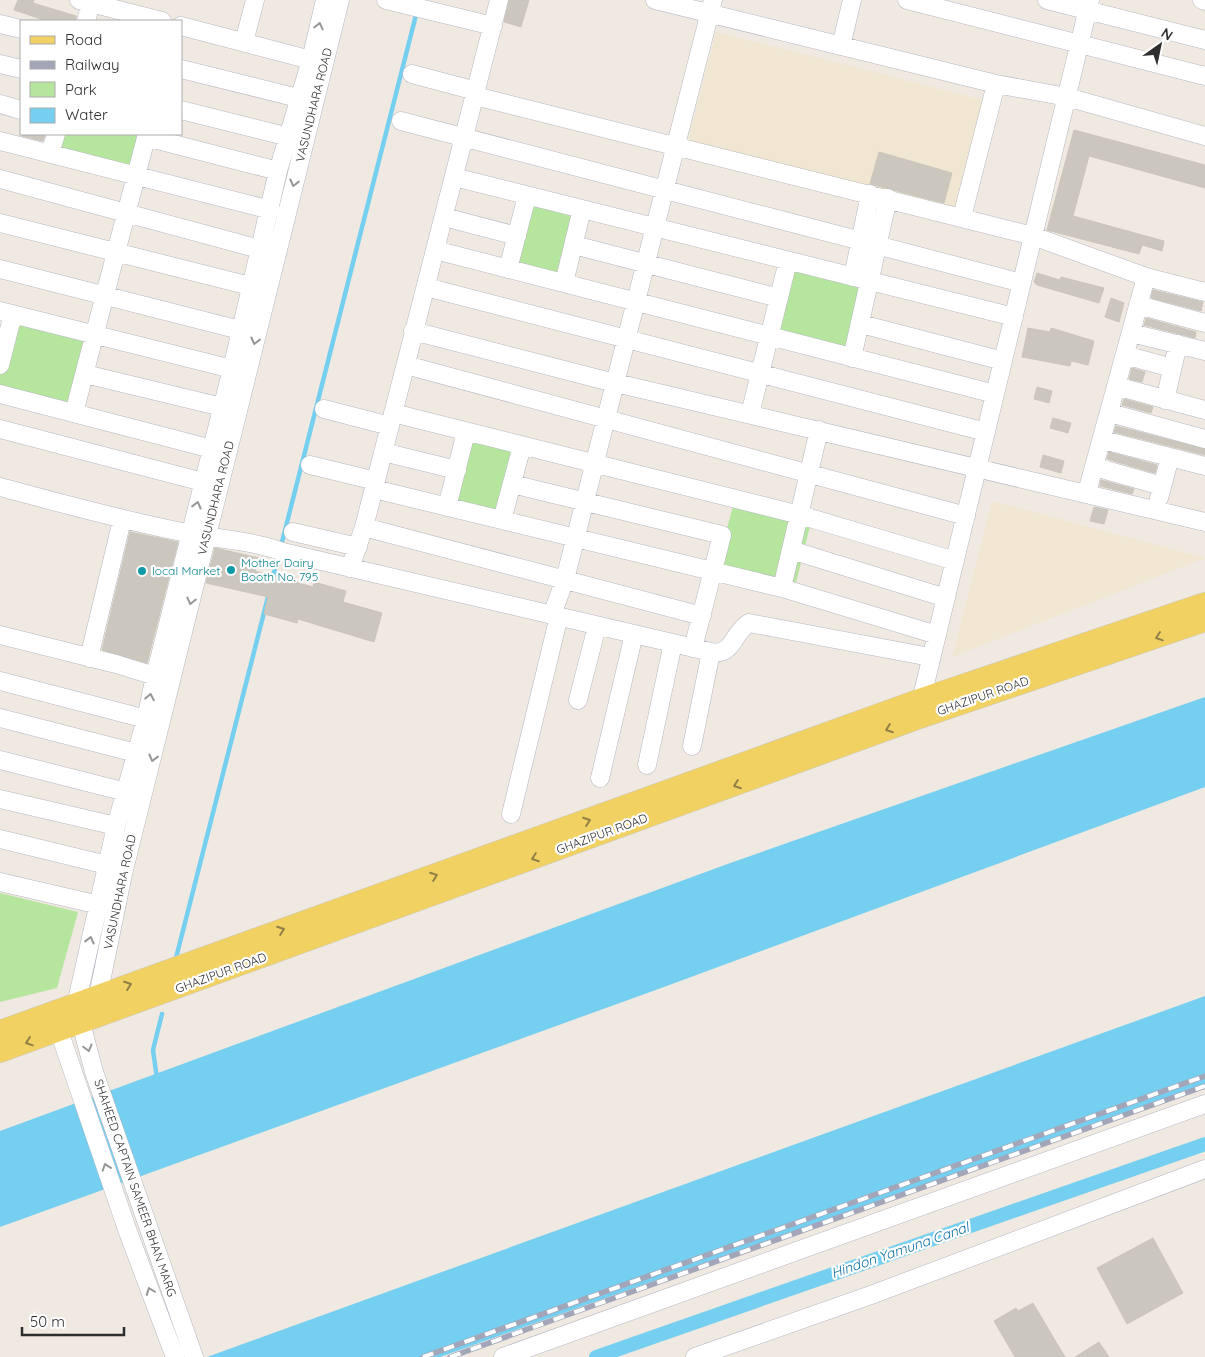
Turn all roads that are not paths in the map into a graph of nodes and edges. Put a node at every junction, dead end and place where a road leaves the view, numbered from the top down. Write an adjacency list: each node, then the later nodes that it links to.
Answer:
1 (255, 0): 20 (street)
2 (325, 0): 23 (street, VASUNDHARA ROAD, one-way to 2)
3 (340, 0): 150 (street, VASUNDHARA ROAD, one-way to 150)
4 (386, 0): 17 (street)
5 (500, 0): 17 (street)
6 (655, 0): 12 (street)
7 (852, 0): 22 (street)
8 (907, 0): 21 (street)
9 (1047, 0): 11 (street)
10 (85, 2): 13 (street); 14 (street)
11 (1089, 5): 19 (street); 21 (street)
12 (712, 7): 22 (street); 43 (street)
13 (86, 20)
14 (158, 20)
15 (0, 24): 18 (street)
16 (182, 26): 20 (street)
17 (493, 26): 30 (street)
18 (20, 29)
19 (1205, 40)
20 (244, 42): 23 (street)
21 (1078, 44): 28 (street); 31 (street)
22 (841, 46): 29 (street)
23 (311, 60): 32 (street, VASUNDHARA ROAD)
24 (0, 64): 25 (street)
25 (20, 69)
26 (182, 69): 32 (street)
27 (412, 74): 30 (street)
28 (1205, 76)
29 (996, 84): 31 (street); 57 (street)
30 (475, 93): 40 (street); 43 (street)
31 (1067, 97): 39 (street); 61 (street)
32 (298, 98): 41 (street, VASUNDHARA ROAD)
33 (0, 104): 34 (street)
34 (20, 110)
35 (182, 110): 41 (street)
36 (401, 120): 40 (street)
37 (56, 135): 44 (street)
38 (147, 135): 45 (street); 46 (street)
39 (1205, 136)
40 (464, 137): 47 (street); 49 (street)
41 (289, 138): 45 (street, VASUNDHARA ROAD)
42 (0, 141): 44 (street)
43 (676, 146): 49 (street); 50 (street)
44 (50, 153): 46 (street)
45 (278, 171): 54 (street, VASUNDHARA ROAD)
46 (136, 175): 54 (street); 55 (street)
47 (454, 177): 51 (street); 56 (street)
48 (0, 179): 55 (street)
49 (664, 189): 59 (street); 62 (street)
50 (870, 194): 52 (street); 62 (street)
51 (527, 196): 53 (street); 60 (street)
52 (888, 198): 57 (street); 64 (street)
53 (582, 209): 59 (street); 63 (street)
54 (270, 210): 65 (street, VASUNDHARA ROAD)
55 (127, 212): 65 (street); 67 (street)
56 (444, 217): 60 (street); 66 (street)
57 (962, 217): 61 (street)
58 (0, 223): 67 (street)
59 (655, 228): 68 (street); 69 (street)
60 (516, 236): 71 (street)
61 (1033, 236): 72 (street); 75 (street)
62 (861, 241): 64 (street); 73 (street)
63 (574, 245): 69 (street); 74 (street)
64 (878, 246): 73 (street); 75 (street)
65 (259, 249): 76 (street, VASUNDHARA ROAD)
66 (435, 250): 71 (street); 77 (street)
67 (116, 251): 76 (street); 79 (street)
68 (788, 261): 73 (street); 80 (street)
69 (646, 264): 80 (street); 81 (street)
70 (0, 269): 79 (street)
71 (508, 269): 74 (street)
72 (1146, 277): 78 (street); 82 (street)
73 (862, 279): 84 (street); 86 (street)
74 (564, 283): 81 (street)
75 (1022, 283): 84 (street)
76 (250, 286): 87 (street, VASUNDHARA ROAD)
77 (426, 287): 88 (street); 92 (street)
78 (1205, 292)
79 (105, 296): 87 (street); 90 (street)
80 (779, 298): 91 (street)
81 (636, 302): 91 (street); 92 (street)
82 (1138, 305): 85 (street); 89 (street)
83 (6, 312): 90 (street); 96 (street)
84 (1014, 317): 98 (street)
85 (1205, 323)
86 (861, 324): 97 (street); 98 (street)
87 (240, 330): 101 (street, VASUNDHARA ROAD)
88 (413, 331): 99 (street); 104 (street)
89 (1130, 333): 93 (street); 95 (street)
90 (95, 335): 101 (street); 103 (street)
91 (769, 336): 97 (street); 102 (street)
92 (627, 339): 102 (street); 104 (street)
93 (1178, 344): 94 (street); 100 (street)
94 (1205, 351)
95 (1125, 355): 100 (street); 105 (street)
96 (1, 356)
97 (852, 358): 107 (street)
98 (1003, 361): 107 (street)
99 (406, 365): 115 (street); 116 (street)
100 (1172, 368): 108 (street)
101 (232, 369): 109 (street, VASUNDHARA ROAD)
102 (760, 373): 114 (street); 120 (street)
103 (85, 374): 109 (street); 112 (street)
104 (616, 382): 114 (street); 115 (street)
105 (1116, 386): 108 (street); 113 (street)
106 (0, 394): 112 (street)
107 (995, 394): 120 (street)
108 (1165, 400): 111 (street)
109 (222, 407): 124 (street, VASUNDHARA ROAD)
110 (324, 409): 116 (street)
111 (1205, 410)
112 (74, 413): 124 (street)
113 (1110, 413): 121 (street); 122 (street)
114 (750, 414): 118 (street)
115 (606, 419): 127 (street); 133 (street)
116 (392, 420): 119 (street); 125 (street)
117 (0, 429): 134 (street)
118 (819, 430): 131 (street); 133 (street)
119 (466, 432): 123 (street); 132 (street)
120 (986, 432): 131 (street)
121 (1205, 439)
122 (1103, 440): 126 (street); 130 (street)
123 (522, 446): 127 (street); 135 (street)
124 (212, 450): 134 (street, VASUNDHARA ROAD)
125 (383, 452): 132 (street); 136 (street)
126 (1170, 457): 129 (street); 137 (street)
127 (594, 464): 140 (street); 143 (street)
128 (310, 465): 136 (street)
129 (1205, 466)
130 (1095, 467): 137 (street); 139 (street)
131 (977, 469): 139 (street); 144 (street)
132 (457, 470): 141 (street)
133 (810, 473): 143 (street); 144 (street)
134 (203, 482): 150 (street, VASUNDHARA ROAD, one-way to 134)
135 (512, 484): 140 (street); 146 (street)
136 (375, 485): 141 (street); 148 (street)
137 (1162, 486): 142 (street)
138 (0, 487): 145 (street)
139 (1087, 492): 142 (street)
140 (585, 502): 151 (street); 156 (street)
141 (447, 507): 146 (street)
142 (1156, 509): 147 (street)
143 (800, 515): 153 (street); 154 (street)
144 (966, 516): 154 (street)
145 (122, 520): 150 (street); 172 (street)
146 (502, 520): 151 (street)
147 (1205, 522)
148 (364, 527): 152 (street); 157 (street)
149 (293, 532): 152 (street)
150 (198, 535): 155 (street); 173 (street, VASUNDHARA ROAD); 192 (street, VASUNDHARA ROAD, one-way to 192)
151 (575, 538): 156 (street); 157 (street)
152 (358, 548): 155 (street)
153 (791, 550): 158 (street); 159 (street)
154 (955, 561): 159 (street)
155 (350, 568): 161 (street)
156 (713, 572): 158 (street); 162 (street)
157 (565, 580): 161 (street); 162 (street)
158 (782, 588): 167 (street)
159 (946, 598): 167 (street)
160 (1205, 603): 176 (main road, GHAZIPUR ROAD)
161 (556, 616): 164 (street); 186 (street)
162 (702, 616): 169 (street)
163 (1205, 621): 176 (main road, GHAZIPUR ROAD, one-way to 176)
164 (598, 626): 165 (street); 175 (street)
165 (634, 634): 168 (street); 183 (street)
166 (0, 635): 172 (street)
167 (937, 635): 171 (street)
168 (673, 643): 169 (street); 182 (street)
169 (693, 648): 170 (street)
170 (711, 652): 171 (street); 179 (street)
171 (930, 657): 176 (street)
172 (89, 658): 173 (street)
173 (154, 676): 178 (street, VASUNDHARA ROAD, one-way to 173)
174 (0, 681): 178 (street)
175 (578, 700)
176 (919, 709): 193 (main road, GHAZIPUR ROAD, one-way to 176); 194 (main road, GHAZIPUR ROAD, one-way to 194)
177 (0, 718): 180 (street)
178 (146, 720): 180 (street, VASUNDHARA ROAD)
179 (692, 746)
180 (136, 753): 184 (street, VASUNDHARA ROAD)
181 (0, 760): 184 (street)
182 (647, 765)
183 (600, 778)
184 (126, 792): 187 (street, VASUNDHARA ROAD)
185 (0, 798): 187 (street)
186 (511, 814)
187 (116, 826): 189 (street, VASUNDHARA ROAD)
188 (0, 839): 189 (street)
189 (107, 865): 191 (street, VASUNDHARA ROAD)
190 (0, 882): 191 (street)
191 (98, 905): 192 (street); 194 (street, VASUNDHARA ROAD, one-way to 191)
192 (116, 908): 193 (street, VASUNDHARA ROAD)
193 (98, 996): 194 (main road, GHAZIPUR ROAD)
194 (78, 1014): 195 (main road, GHAZIPUR ROAD); 196 (main road, GHAZIPUR ROAD); 200 (street, SHAHEED CAPTAIN SAMEER BHAN MARG, one-way to 200)
195 (0, 1031)
196 (58, 1031): 197 (main road, GHAZIPUR ROAD, one-way to 197); 201 (street, SHAHEED CAPTAIN SAMEER BHAN MARG, one-way to 196)
197 (0, 1052)
198 (1205, 1104): 203 (street)
199 (1205, 1169): 202 (street)
200 (193, 1354)
201 (174, 1355)
202 (699, 1356)
203 (503, 1357)

